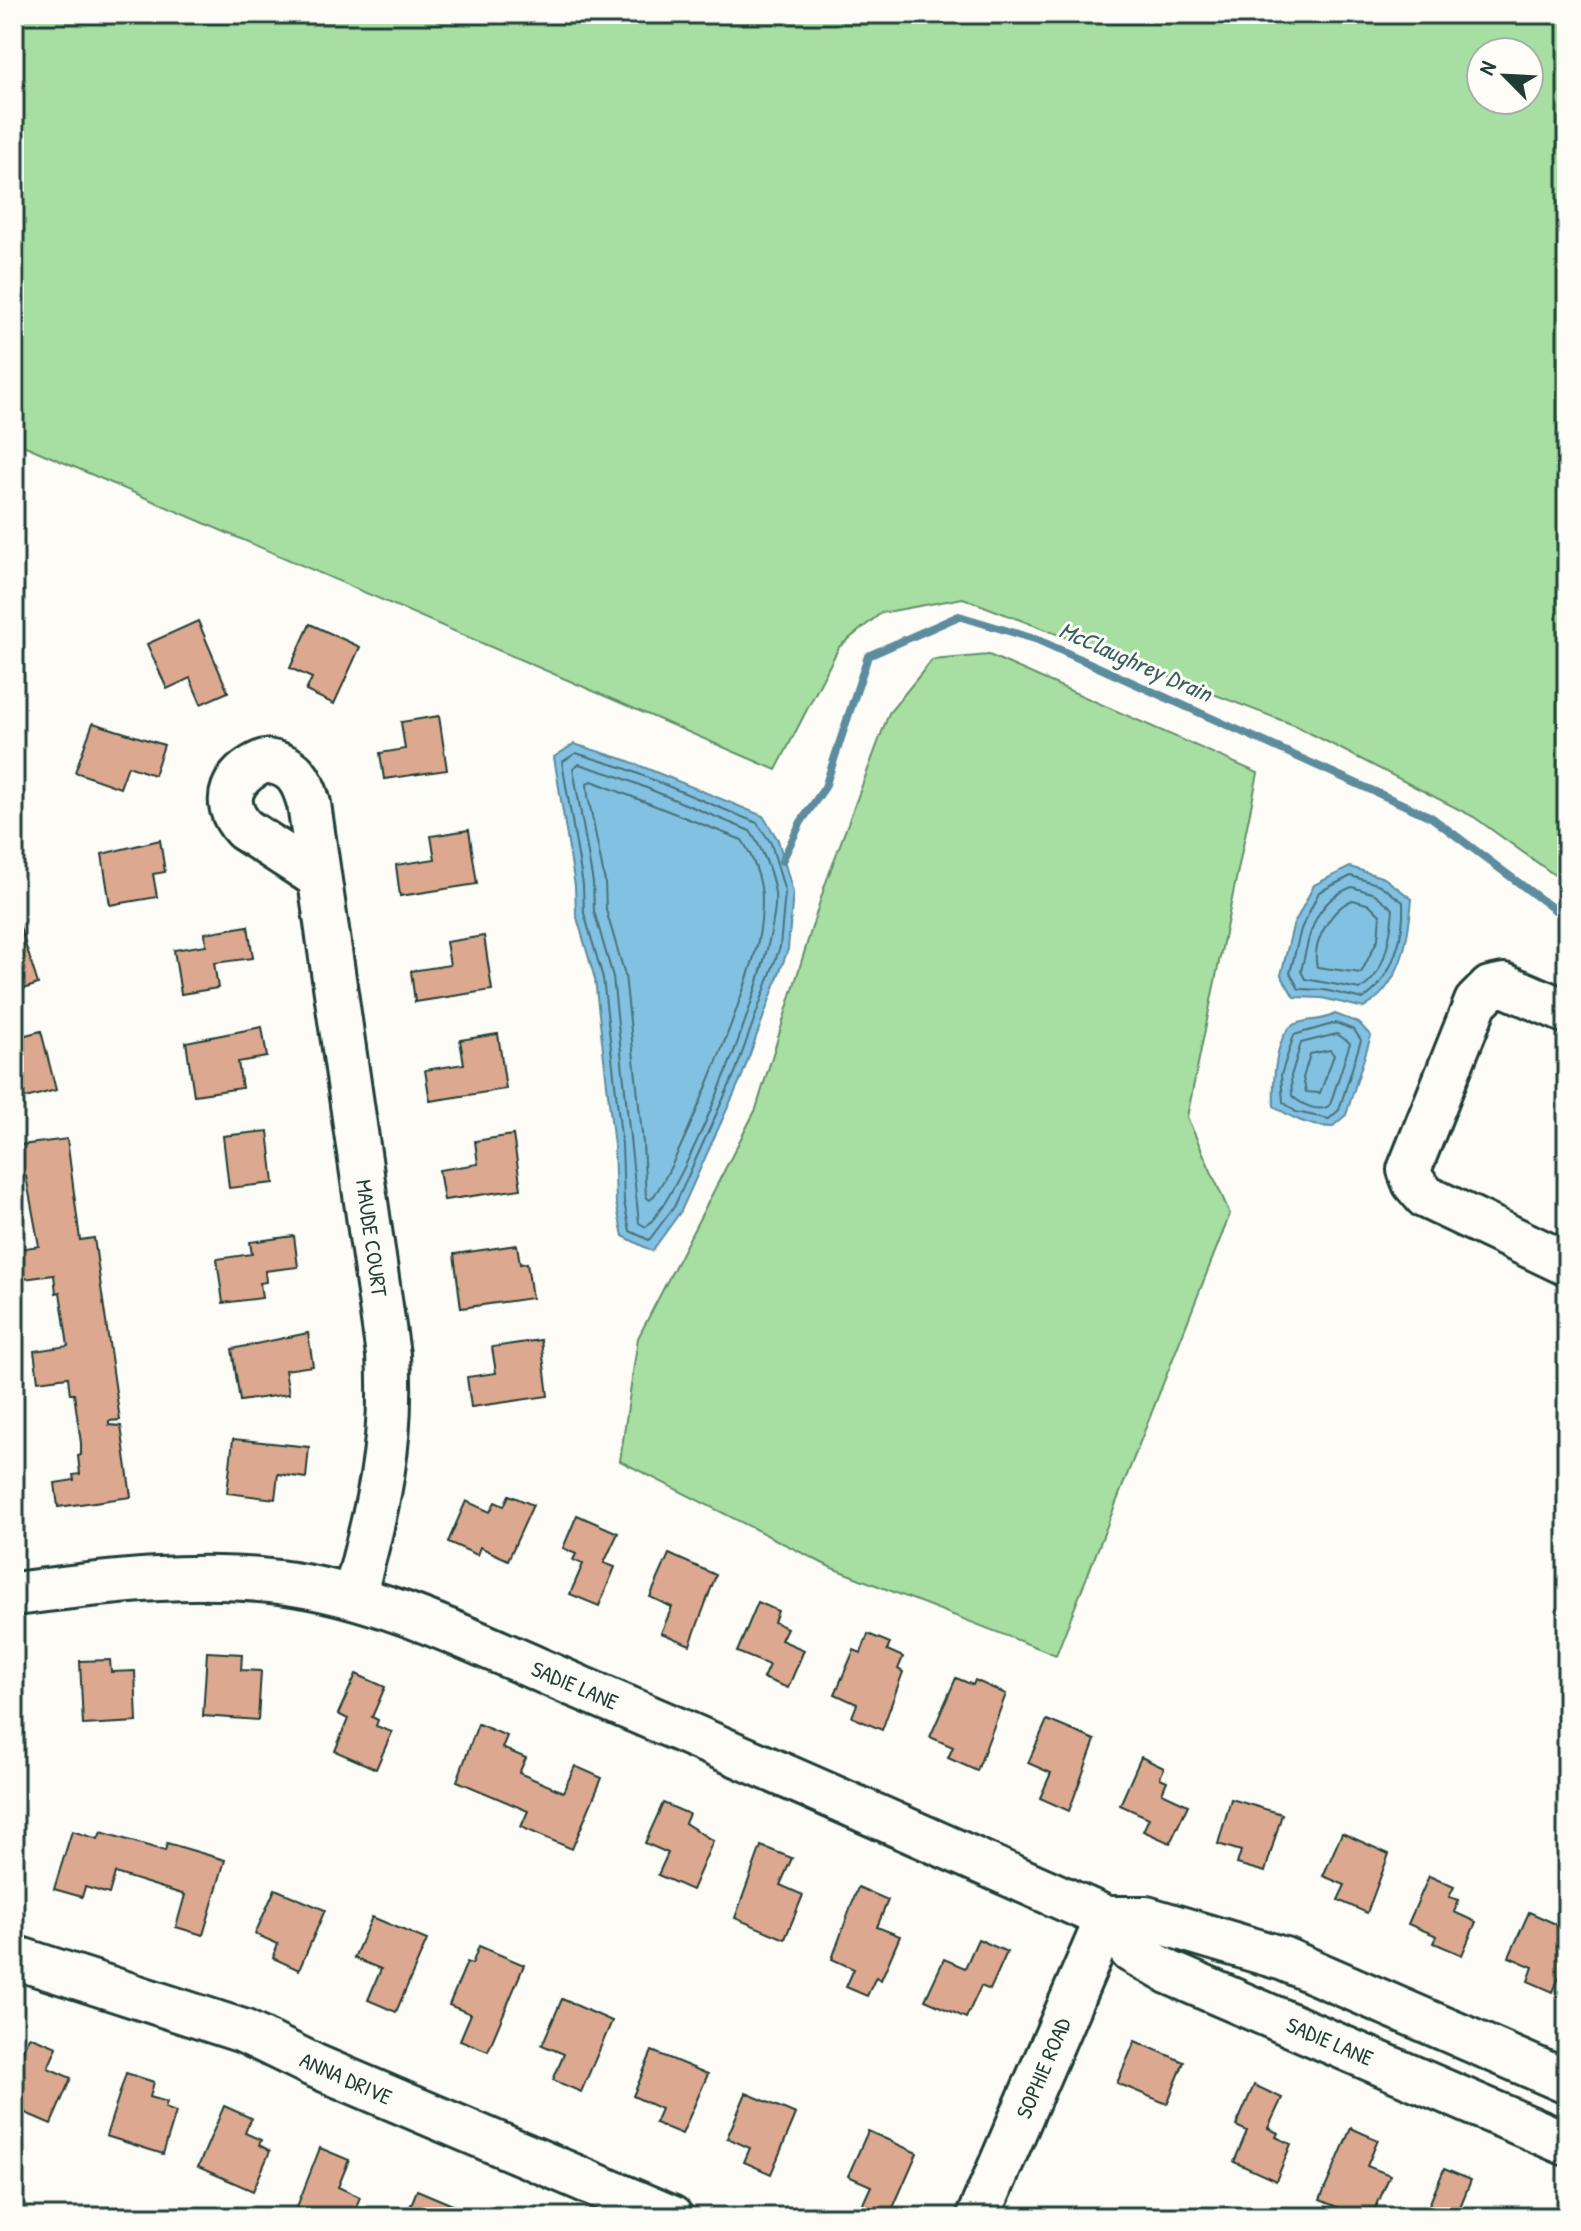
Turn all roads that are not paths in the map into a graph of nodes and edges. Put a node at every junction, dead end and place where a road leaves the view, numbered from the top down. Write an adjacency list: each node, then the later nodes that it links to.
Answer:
1 (318, 877): 5 (street, MAUDE COURT)
2 (1567, 1012): 3 (street)
3 (1567, 1264)
4 (14, 1594): 5 (street, SADIE LANE)
5 (354, 1597): 6 (street, SADIE LANE)
6 (1107, 1918): 8 (street, SADIE LANE); 9 (street, SADIE LANE); 11 (street, SOPHIE ROAD)
7 (14, 1957): 10 (street, ANNA DRIVE)
8 (1567, 2082)
9 (1567, 2144)
10 (671, 2217)
11 (978, 2217)

